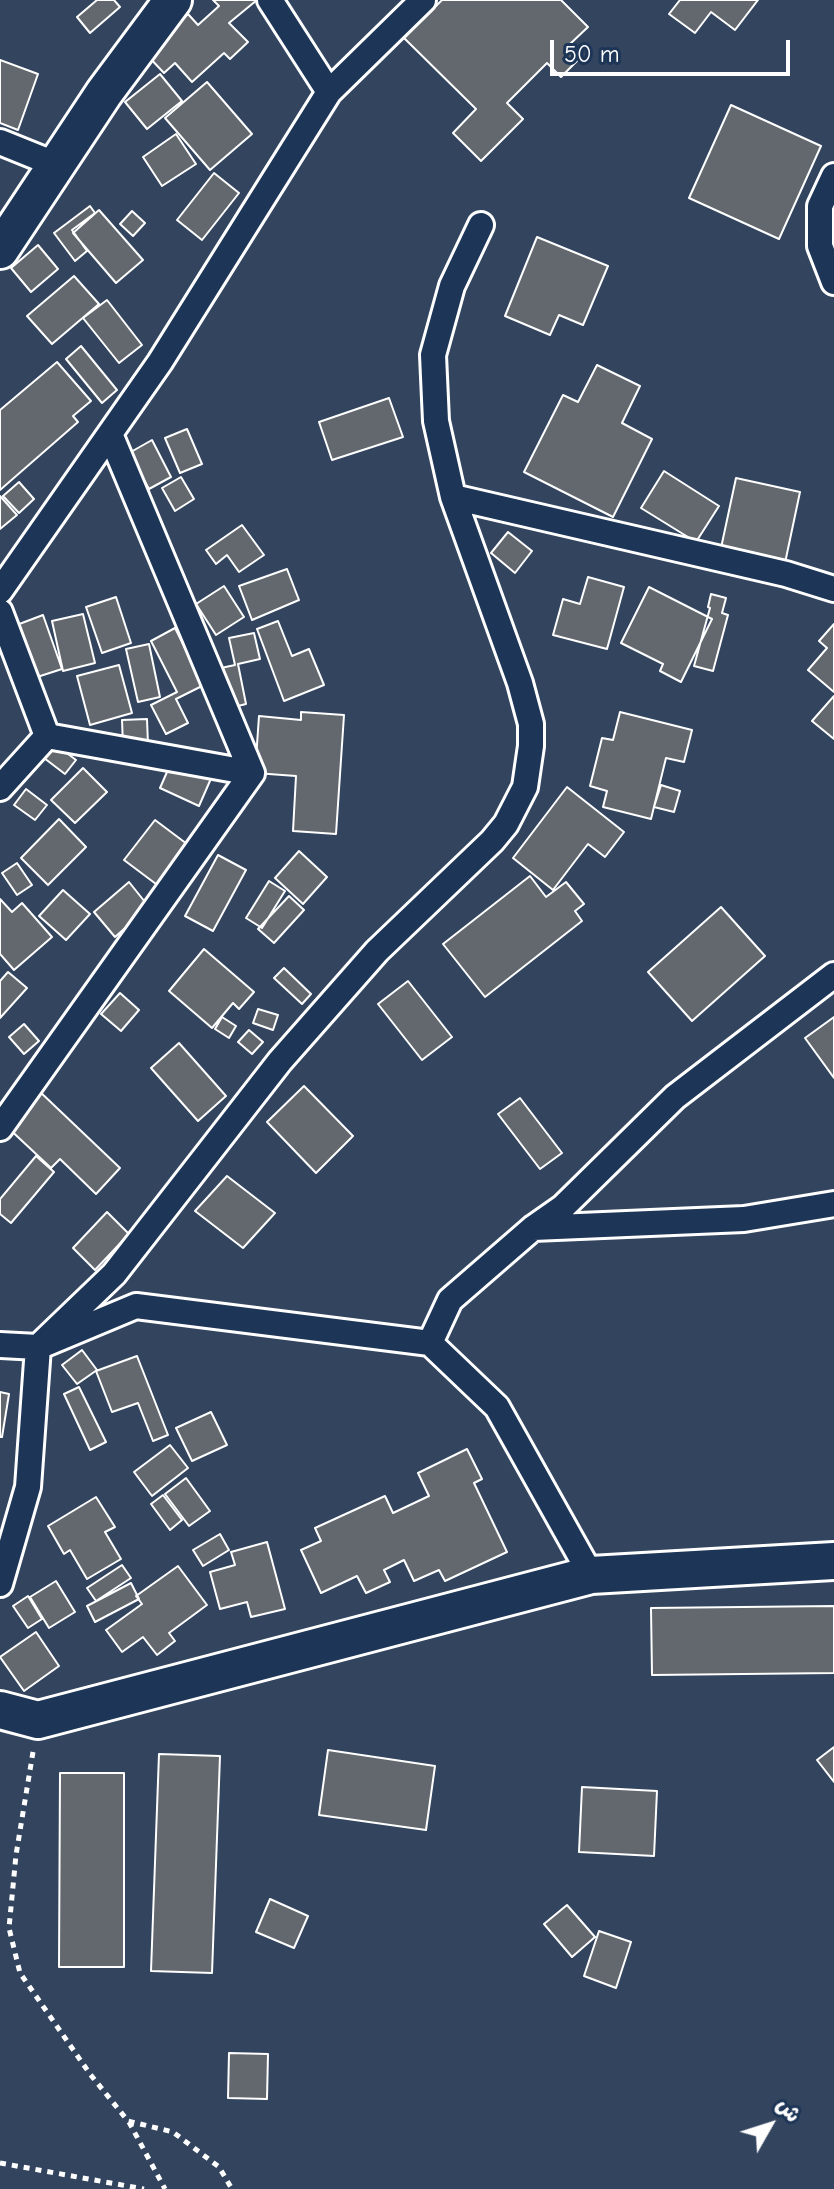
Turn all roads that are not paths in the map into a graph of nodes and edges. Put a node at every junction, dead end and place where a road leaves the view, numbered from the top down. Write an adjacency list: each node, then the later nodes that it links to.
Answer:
1 (173, 0): 6 (street)
2 (270, 0): 4 (street)
3 (423, 0): 4 (street)
4 (329, 92): 11 (street)
5 (0, 142): 6 (street)
6 (57, 165): 9 (street)
7 (834, 176): 10 (street)
8 (481, 225): 12 (street)
9 (0, 250)
10 (834, 282)
11 (110, 434): 14 (street); 17 (street)
12 (453, 497): 13 (street); 25 (street)
13 (834, 589)
14 (0, 591)
15 (0, 612): 16 (street)
16 (47, 736): 17 (street); 18 (street)
17 (252, 773): 20 (street)
18 (0, 788)
19 (834, 975): 22 (street)
20 (0, 1128)
21 (834, 1204): 22 (street)
22 (533, 1228): 23 (street)
23 (430, 1343): 25 (street); 27 (street)
24 (0, 1345): 25 (street)
25 (38, 1347): 28 (street)
26 (834, 1561): 27 (street)
27 (591, 1575): 29 (street)
28 (0, 1584)
29 (0, 1710)

